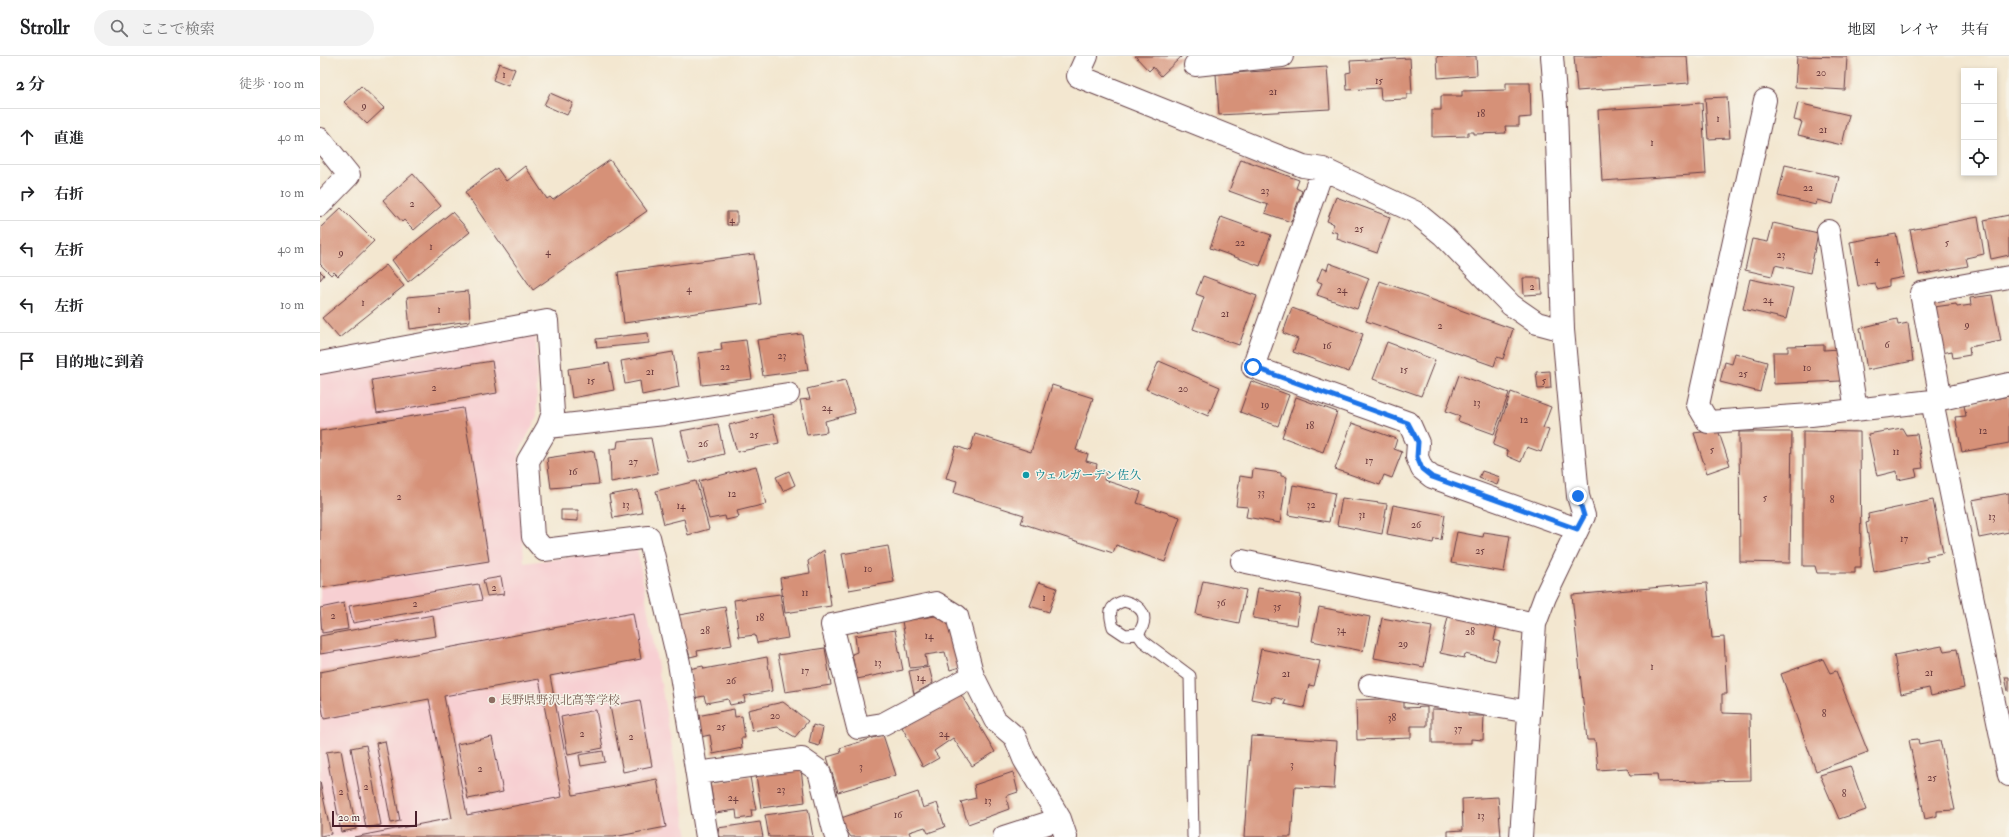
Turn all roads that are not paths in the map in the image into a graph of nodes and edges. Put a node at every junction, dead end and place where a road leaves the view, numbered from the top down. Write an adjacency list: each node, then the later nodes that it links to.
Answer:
1 (1087, 56): 7 (street)
2 (1282, 56): 4 (street)
3 (1552, 56): 11 (street)
4 (1194, 65)
5 (1765, 100): 16 (street)
6 (320, 139): 8 (street)
7 (1323, 169): 11 (street); 18 (street)
8 (320, 205)
9 (1828, 231): 16 (street)
10 (2009, 278): 15 (street)
11 (1563, 330): 18 (street)
12 (320, 363): 17 (street)
13 (2009, 384): 15 (street)
14 (788, 394): 17 (street)
15 (1936, 400): 16 (street); 26 (street)
16 (1856, 410)
17 (548, 427): 25 (street)
18 (1577, 529): 20 (street)
19 (1242, 561): 20 (street)
20 (1534, 624): 24 (street)
21 (1138, 634): 31 (lane)
22 (973, 676): 22 (street); 27 (street)
23 (1370, 685): 24 (street)
24 (1530, 712): 32 (street)
25 (697, 774): 28 (street); 29 (street)
26 (2009, 776)
27 (1063, 828): 30 (street)
28 (707, 837)
29 (837, 837)
30 (1004, 837)
31 (1193, 837)
32 (1520, 837)

